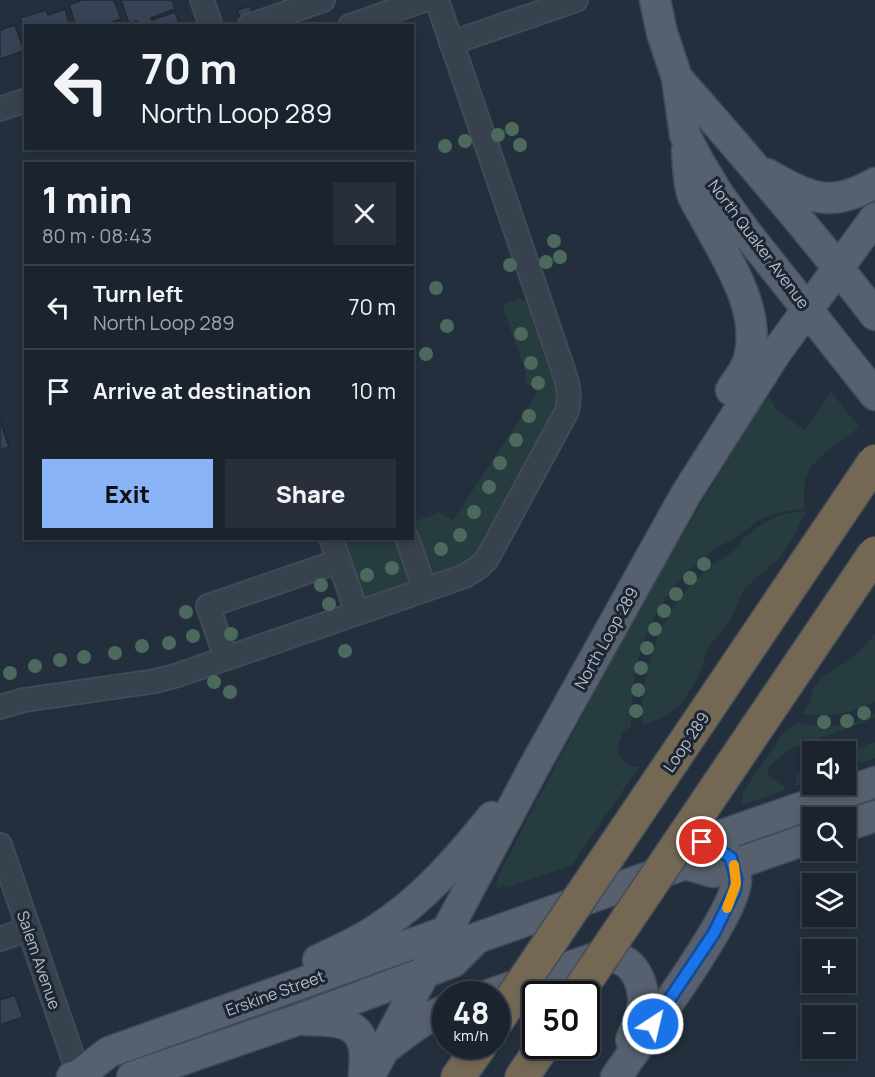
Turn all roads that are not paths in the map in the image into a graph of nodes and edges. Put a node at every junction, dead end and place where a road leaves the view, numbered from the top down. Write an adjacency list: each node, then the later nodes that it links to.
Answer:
1 (202, 0): 7 (street)
2 (323, 0): 8 (street)
3 (424, 0): 9 (street)
4 (437, 0): 10 (street)
5 (576, 0): 10 (street)
6 (655, 0): 11 (main road, North Quaker Avenue)
7 (210, 24)
8 (255, 24)
9 (356, 24)
10 (452, 43): 28 (street)
11 (677, 78): 14 (main road, North Quaker Avenue); 15 (main road, North Quaker Avenue)
12 (24, 101): 13 (street)
13 (0, 109)
14 (685, 135): 19 (main road, North Quaker Avenue); 23 (main road)
15 (756, 168): 16 (main road); 18 (main road, North Quaker Avenue)
16 (875, 183)
17 (875, 218): 18 (main road, North Loop 289)
18 (838, 267): 19 (main road, North Loop 289); 20 (main road, North Quaker Avenue)
19 (807, 308): 21 (main road, North Quaker Avenue); 23 (main road, North Loop 289)
20 (875, 315)
21 (875, 395)
22 (875, 461): 47 (highway, Loop 289, bridge)
23 (686, 494): 32 (main road, North Loop 289)
24 (332, 540): 27 (street)
25 (408, 540): 28 (street)
26 (875, 553): 45 (highway, bridge)
27 (339, 561): 29 (street); 30 (street)
28 (424, 590): 29 (street)
29 (357, 613): 30 (street)
30 (226, 658): 31 (street)
31 (0, 707)
32 (534, 766): 41 (main road, North Loop 289); 49 (main road)
33 (875, 782): 38 (main road, Erskine Street)
34 (875, 816): 35 (main road)
35 (856, 823)
36 (802, 841): 39 (main road)
37 (0, 845): 40 (street, Salem Avenue)
38 (693, 853): 39 (main road); 42 (main road, Erskine Street)
39 (734, 864): 55 (main road)
40 (29, 929): 43 (street); 54 (street, Salem Avenue)
41 (445, 932): 42 (main road); 44 (main road, North Loop 289); 49 (main road, Erskine Street)
42 (477, 938): 44 (main road, Erskine Street)
43 (0, 939)
44 (425, 972): 50 (main road, Erskine Street); 51 (main road, North Loop 289)
45 (587, 981)
46 (510, 987): 55 (main road)
47 (510, 1001)
48 (432, 1015): 51 (main road)
49 (206, 1017): 54 (main road, Erskine Street)
50 (297, 1020): 56 (main road, Erskine Street); 57 (main road)
51 (384, 1049): 58 (main road, North Loop 289)
52 (471, 1059): 59 (highway)
53 (534, 1059): 60 (highway)
54 (80, 1076)
55 (616, 1076)
56 (132, 1077)
57 (364, 1077)
58 (369, 1077)
59 (458, 1077)
60 (522, 1077)

